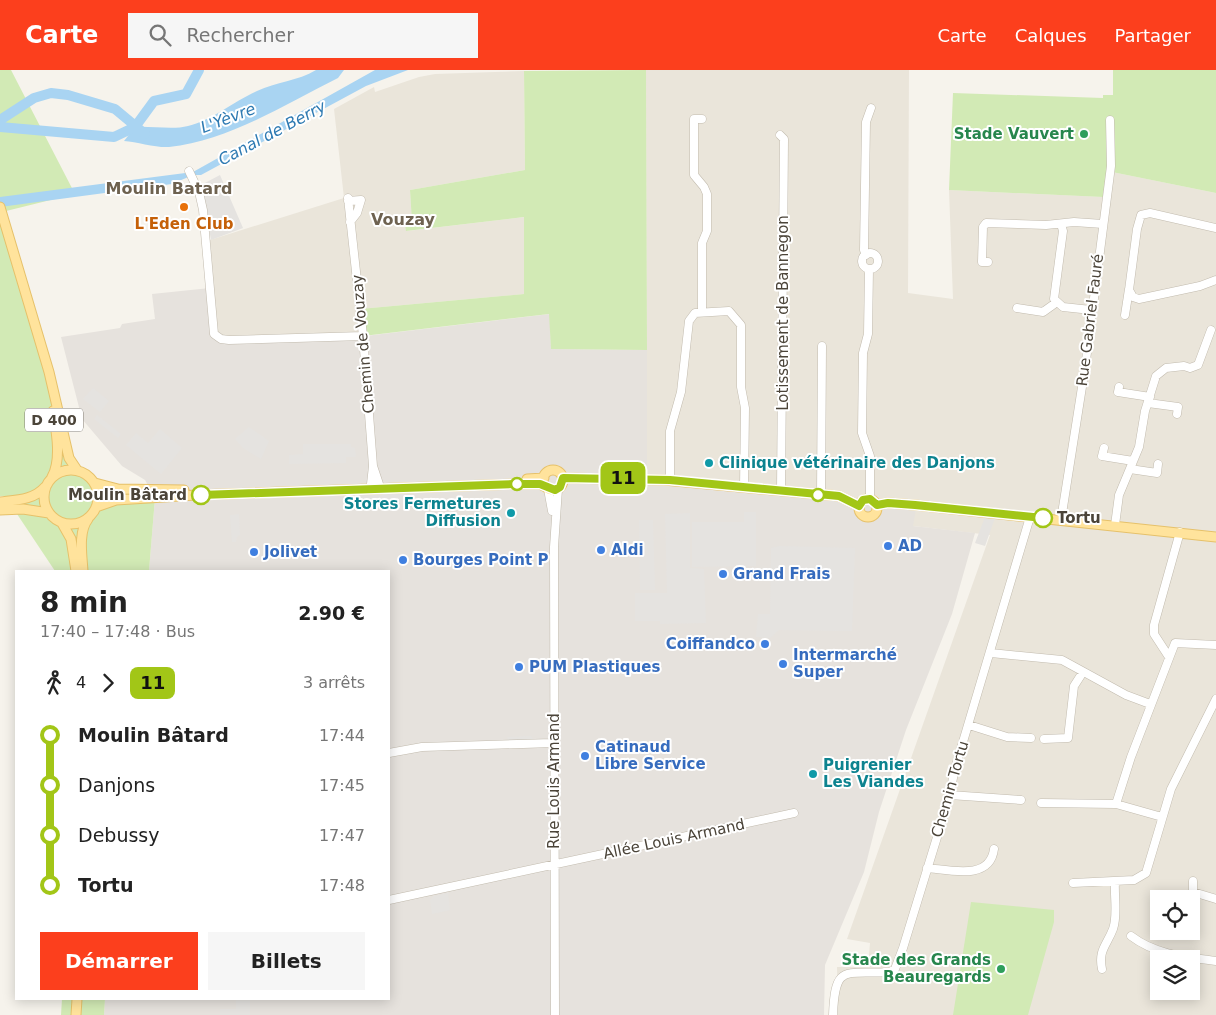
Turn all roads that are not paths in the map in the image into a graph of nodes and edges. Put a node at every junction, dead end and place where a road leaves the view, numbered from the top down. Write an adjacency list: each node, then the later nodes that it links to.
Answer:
1 (871, 108): 11 (street)
2 (702, 119): 19 (street)
3 (1110, 120): 9 (street, Rue Gabriel Fauré)
4 (780, 135): 39 (street, Lotissement de Bannegon)
5 (189, 171): 22 (street)
6 (0, 207): 24 (main road, D 400)
7 (350, 222): 7 (street, Chemin de Vouzay); 22 (street, Chemin de Vouzay)
8 (1061, 224): 9 (street); 12 (street); 16 (street)
9 (1103, 224): 18 (street, Rue Gabriel Fauré)
10 (1216, 228): 15 (street)
11 (866, 255): 13 (street); 13 (street)
12 (988, 262)
13 (869, 269): 42 (street)
14 (1216, 280): 15 (street)
15 (1129, 285): 20 (street)
16 (1057, 302): 17 (street); 18 (street)
17 (1017, 308)
18 (1091, 310): 49 (street, Rue Gabriel Fauré)
19 (702, 311): 34 (street); 38 (street)
20 (1124, 315)
21 (1211, 330): 26 (street)
22 (363, 336): 36 (street, Chemin de Vouzay)
23 (822, 346): 40 (street)
24 (45, 362): 31 (main road, D 400); 33 (main road, D 400)
25 (1119, 387): 26 (street)
26 (1149, 400): 27 (street); 30 (street)
27 (1177, 414)
28 (1104, 448): 30 (street)
29 (1158, 464): 30 (street)
30 (1132, 465): 51 (street)
31 (77, 470): 33 (main road); 35 (main road)
32 (563, 478): 34 (main road); 37 (main road); 37 (main road)
33 (50, 480): 41 (main road); 46 (main road)
34 (670, 480): 38 (main road)
35 (95, 484): 36 (main road); 44 (main road)
36 (375, 485): 37 (main road); 44 (main road)
37 (549, 486): 65 (street, Rue Louis Armand)
38 (744, 488): 39 (main road)
39 (781, 492): 40 (main road)
40 (821, 495): 43 (main road)
41 (0, 502)
42 (873, 502): 43 (main road); 43 (main road); 47 (main road)
43 (859, 506)
44 (96, 508): 48 (main road)
45 (0, 510): 46 (main road)
46 (49, 513): 50 (main road)
47 (1030, 516): 49 (main road); 57 (street, Chemin Tortu)
48 (88, 519): 50 (main road); 55 (main road)
49 (1061, 520): 51 (main road)
50 (62, 523): 54 (main road)
51 (1115, 525): 52 (main road)
52 (1180, 532): 53 (main road); 58 (street)
53 (1216, 537)
54 (76, 570)
55 (83, 570)
56 (1216, 645): 58 (street)
57 (991, 653): 59 (street); 62 (street, Chemin Tortu)
58 (1169, 657): 61 (street)
59 (1082, 672): 61 (street); 64 (street)
60 (1216, 698): 72 (street)
61 (1150, 704): 70 (street)
62 (969, 725): 63 (street); 67 (street, Chemin Tortu)
63 (1031, 738)
64 (1044, 739)
65 (553, 743): 66 (street); 74 (street, Rue Louis Armand)
66 (390, 753)
67 (950, 795): 68 (street); 75 (street, Chemin Tortu)
68 (1021, 800)
69 (1041, 803): 70 (street)
70 (1116, 804): 72 (street)
71 (794, 813): 74 (street, Allée Louis Armand)
72 (1162, 817): 78 (street)
73 (994, 849): 75 (street)
74 (554, 864): 80 (street, Allée Louis Armand); 86 (street, Rue Louis Armand)
75 (927, 868): 87 (street, Chemin Tortu)
76 (1193, 881): 79 (street)
77 (1074, 882): 78 (street)
78 (1115, 882): 83 (street)
79 (1216, 899)
80 (390, 900)
81 (1131, 936): 82 (street)
82 (1216, 961)
83 (1102, 969)
84 (77, 1000): 85 (main road)
85 (76, 1015)
86 (555, 1015)
87 (833, 1015)

